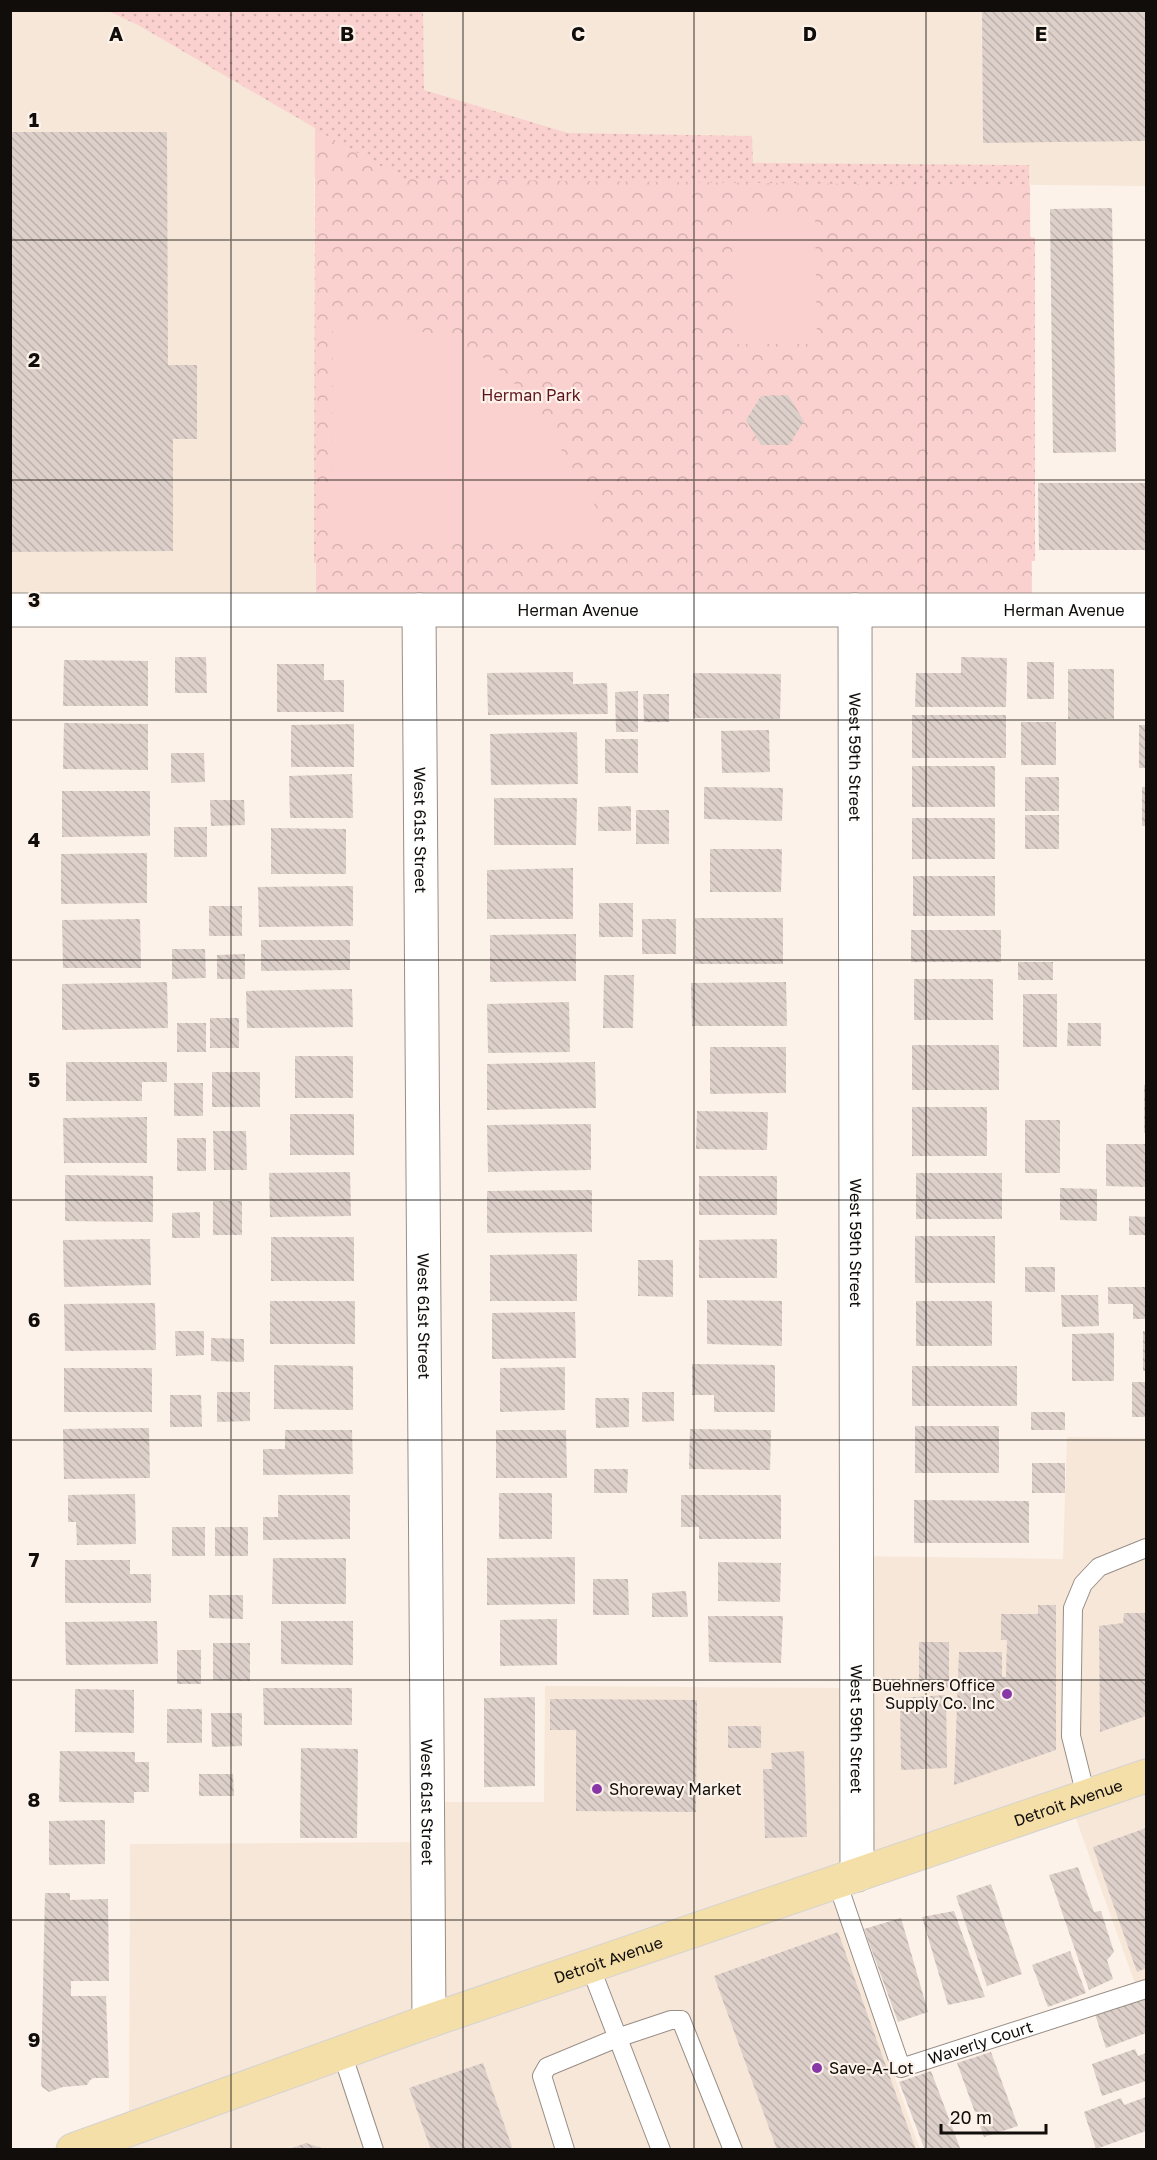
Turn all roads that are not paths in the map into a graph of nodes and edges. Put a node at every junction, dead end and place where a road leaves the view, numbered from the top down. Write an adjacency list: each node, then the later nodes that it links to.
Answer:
1 (10, 610): 2 (street, Herman Avenue)
2 (419, 610): 3 (street, Herman Avenue); 11 (street, West 61st Street)
3 (855, 610): 4 (street, Herman Avenue); 8 (street, West 59th Street)
4 (1146, 610)
5 (1146, 1548): 7 (lane)
6 (1146, 1776): 7 (main road, Detroit Avenue)
7 (1086, 1796): 8 (main road, Detroit Avenue)
8 (847, 1878): 9 (main road, Detroit Avenue); 10 (lane, Waverly Court)
9 (590, 1966): 11 (main road, Detroit Avenue); 12 (lane)
10 (1146, 1989)
11 (429, 2021): 13 (main road, Detroit Avenue)
12 (617, 2038): 16 (lane); 17 (lane); 18 (lane)
13 (342, 2053): 14 (main road, Detroit Avenue); 15 (lane)
14 (73, 2150)
15 (374, 2150)
16 (565, 2150)
17 (661, 2150)
18 (733, 2150)

